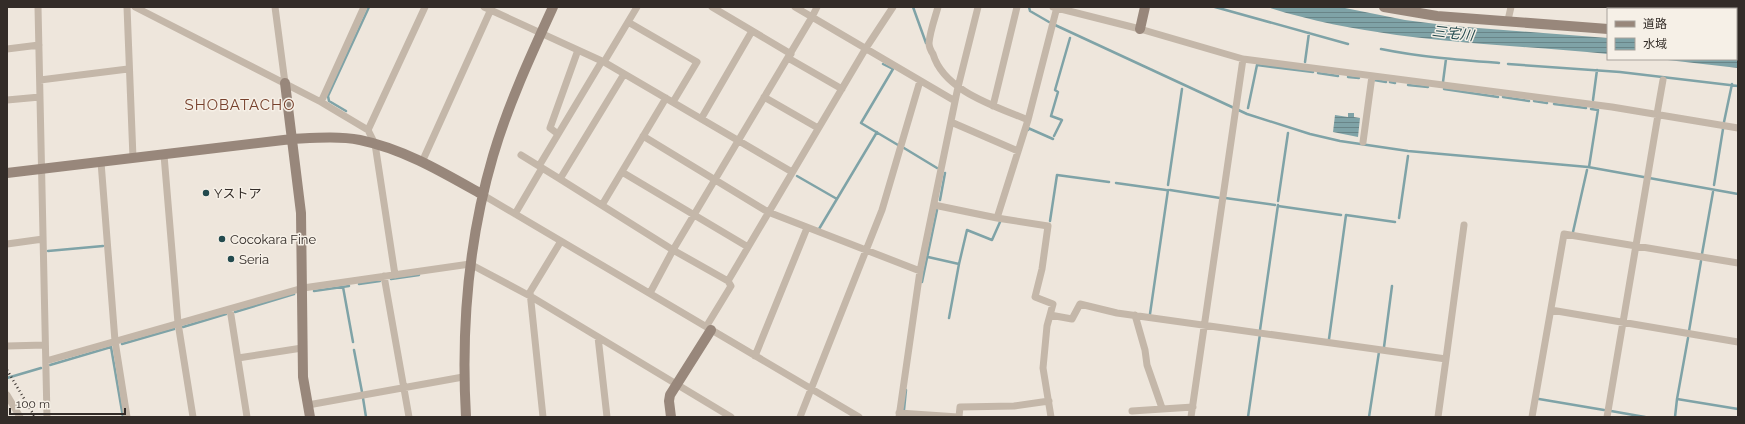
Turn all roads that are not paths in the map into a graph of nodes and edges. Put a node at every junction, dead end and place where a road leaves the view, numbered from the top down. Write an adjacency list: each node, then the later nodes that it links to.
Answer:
1 (38, 7): 28 (street)
2 (127, 7): 35 (street)
3 (135, 7): 41 (street)
4 (275, 7): 41 (street)
5 (364, 7): 49 (street)
6 (425, 7): 58 (street)
7 (553, 7): 27 (street)
8 (637, 7): 23 (street)
9 (712, 7): 26 (street)
10 (795, 7): 21 (street)
11 (817, 7): 21 (street)
12 (893, 7): 29 (street)
13 (938, 7): 42 (street)
14 (978, 7): 42 (street)
15 (1017, 7): 51 (street)
16 (1055, 7): 24 (street); 54 (street)
17 (1145, 7): 24 (street)
18 (1384, 7): 22 (street)
19 (1511, 7): 22 (street)
20 (489, 8): 27 (street); 70 (street)
21 (812, 18): 29 (street); 32 (street)
22 (1508, 20): 25 (street)
23 (628, 22): 34 (street); 50 (street)
24 (1140, 29): 33 (street)
25 (1607, 29)
26 (752, 31): 32 (street); 53 (street)
27 (542, 33): 31 (street); 78 (street)
28 (39, 45): 30 (street); 38 (street)
29 (866, 48): 40 (street); 43 (street)
30 (7, 49)
31 (578, 50): 34 (street); 59 (street)
32 (790, 56): 43 (street); 45 (street)
33 (1243, 59): 37 (street); 109 (street)
34 (603, 62): 36 (street); 59 (street)
35 (128, 69): 38 (street); 68 (street)
36 (624, 74): 46 (street); 76 (street)
37 (1372, 76): 52 (street); 63 (street)
38 (40, 80): 44 (street)
39 (1663, 80): 52 (street)
40 (920, 81): 48 (street); 93 (street)
41 (285, 84): 49 (street); 61 (street)
42 (958, 87): 48 (street); 51 (street)
43 (842, 89): 56 (street)
44 (40, 96): 47 (street); 72 (street)
45 (764, 97): 56 (street); 62 (street)
46 (666, 98): 50 (street); 60 (street)
47 (7, 100)
48 (955, 101): 55 (street)
49 (322, 102): 58 (street)
50 (672, 102): 53 (street)
51 (993, 106): 54 (street)
52 (1657, 114): 57 (street); 91 (street)
53 (701, 119): 62 (street)
54 (1028, 120): 65 (street)
55 (951, 122): 65 (street); 80 (street)
56 (818, 128): 74 (street)
57 (1738, 128)
58 (368, 130): 64 (street)
59 (558, 134): 71 (street)
60 (643, 136): 73 (street); 77 (street)
61 (292, 139): 64 (street); 66 (street); 100 (street)
62 (738, 141): 74 (street); 77 (street)
63 (1363, 142)
64 (375, 144): 70 (street); 97 (street)
65 (1018, 151): 84 (street)
66 (164, 155): 68 (street); 108 (street)
67 (521, 155): 71 (street)
68 (133, 158): 69 (street)
69 (101, 162): 72 (street); 112 (street)
70 (422, 162): 78 (street)
71 (540, 167): 76 (street); 82 (street)
72 (41, 169): 75 (street); 87 (street)
73 (622, 172): 79 (street); 83 (street)
74 (792, 172): 81 (street)
75 (7, 173)
76 (560, 178): 79 (street)
77 (715, 179): 81 (street); 83 (street)
78 (483, 195): 82 (street); 95 (street)
79 (602, 205): 92 (street)
80 (934, 205): 84 (street); 96 (street)
81 (768, 212): 86 (street); 90 (street)
82 (514, 214): 88 (street)
83 (694, 214): 90 (street); 92 (street)
84 (997, 218): 105 (street)
85 (1464, 225): 119 (street)
86 (807, 228): 93 (street); 117 (street)
87 (42, 239): 89 (street); 114 (street)
88 (561, 241): 101 (street); 102 (street)
89 (7, 244)
90 (748, 247): 99 (street)
91 (1635, 247): 94 (street); 104 (street); 107 (street)
92 (673, 250): 99 (street); 101 (street)
93 (866, 250): 96 (street); 124 (street)
94 (1738, 263)
95 (470, 264): 97 (street); 102 (street); 121 (street)
96 (920, 271): 131 (street)
97 (395, 274): 98 (street)
98 (384, 276): 100 (street); 123 (street)
99 (728, 281): 110 (street)
100 (303, 288): 103 (street); 116 (street)
101 (650, 293): 110 (street)
102 (530, 296): 111 (street); 141 (street)
103 (230, 309): 108 (street); 118 (street)
104 (1551, 310): 107 (street); 150 (street)
105 (1050, 315): 106 (street); 126 (street)
106 (1134, 315): 109 (street); 129 (street)
107 (1622, 323): 113 (street); 151 (street)
108 (178, 324): 112 (street); 136 (street)
109 (1204, 324): 119 (street); 128 (street)
110 (709, 328): 117 (street); 122 (street)
111 (598, 337): 122 (street); 142 (street)
112 (115, 342): 120 (street); 135 (street)
113 (1738, 342)
114 (45, 345): 115 (street); 120 (street)
115 (7, 346)
116 (302, 348): 118 (street); 127 (street)
117 (756, 356): 124 (street)
118 (238, 358): 137 (street)
119 (1446, 359): 149 (street)
120 (46, 361): 134 (street)
121 (463, 377): 123 (street); 140 (street)
122 (677, 384): 132 (street); 143 (street)
123 (403, 386): 127 (street); 139 (street)
124 (810, 389): 144 (street); 145 (street)
125 (7, 395): 133 (street)
126 (1049, 401): 146 (street); 147 (street)
127 (308, 405): 138 (street)
128 (1193, 407): 129 (street); 148 (street)
129 (1162, 408): 130 (street)
130 (1132, 411)
131 (899, 415): 146 (street)
132 (729, 416)
133 (20, 417)
134 (47, 417)
135 (127, 417)
136 (193, 417)
137 (247, 417)
138 (310, 417)
139 (409, 417)
140 (466, 417)
141 (543, 417)
142 (607, 417)
143 (670, 417)
144 (800, 417)
145 (859, 417)
146 (958, 417)
147 (1051, 417)
148 (1191, 417)
149 (1438, 417)
150 (1532, 417)
151 (1607, 417)

